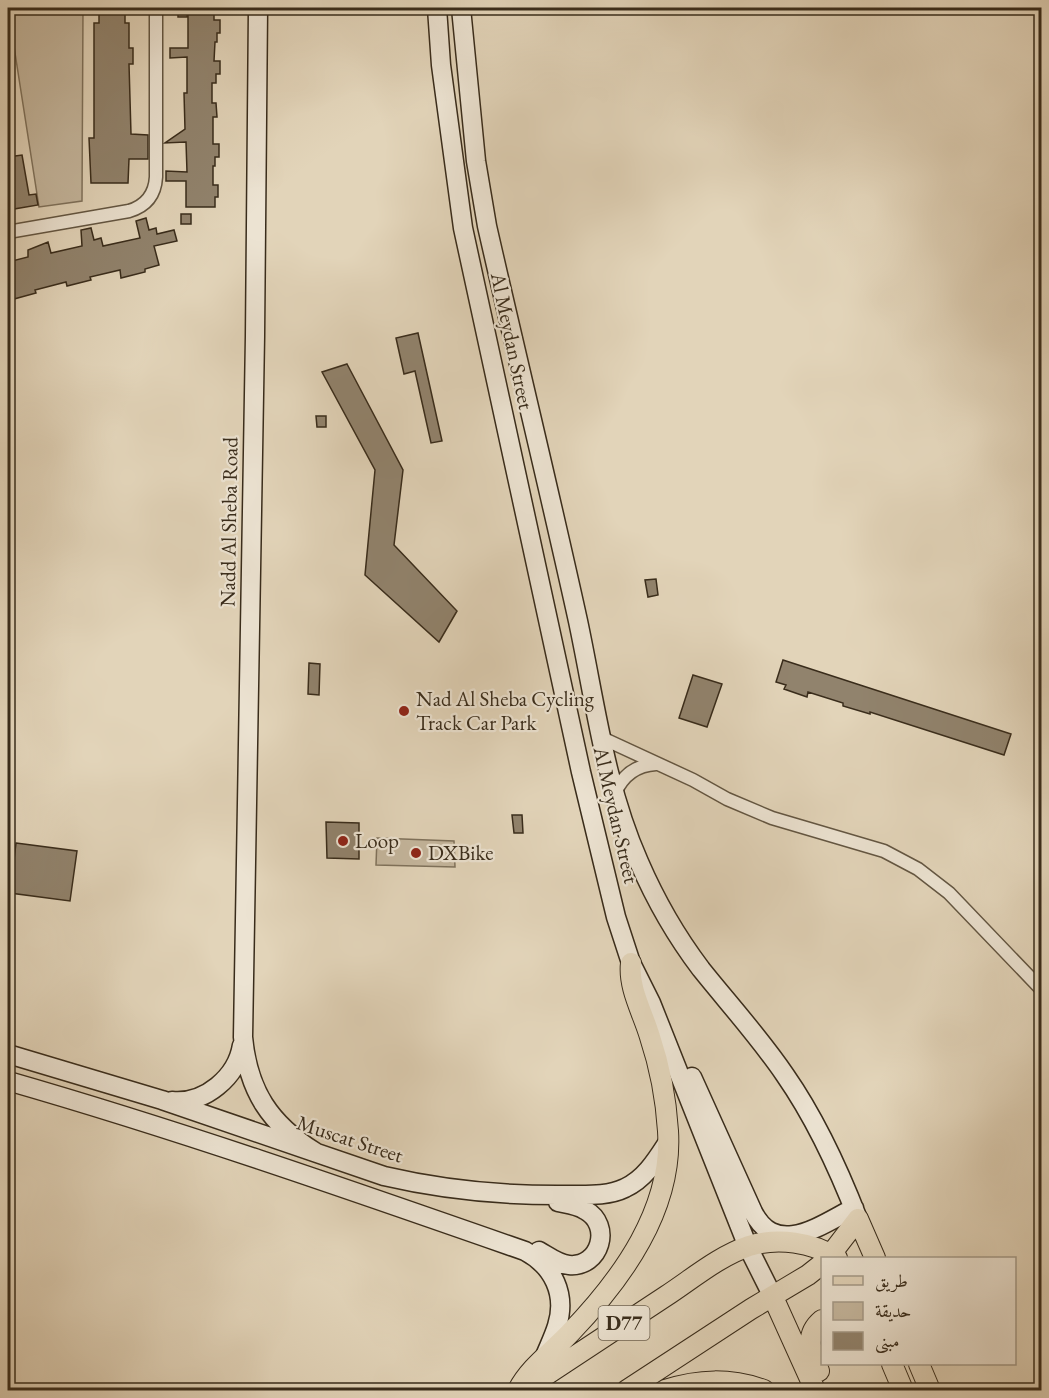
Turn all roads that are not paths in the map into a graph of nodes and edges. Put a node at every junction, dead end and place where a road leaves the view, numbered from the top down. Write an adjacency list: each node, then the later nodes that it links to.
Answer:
1 (156, 8): 7 (street)
2 (258, 8): 14 (street, Nadd Al Sheba Road)
3 (437, 8): 11 (street, Al Meydan Street)
4 (461, 8): 6 (street, Al Meydan Street)
5 (467, 8): 6 (street)
6 (463, 34): 8 (street, Al Meydan Street)
7 (8, 231)
8 (602, 738): 9 (street); 10 (street, Al Meydan Street)
9 (658, 764): 10 (street); 12 (street)
10 (615, 793): 21 (street, Al Meydan Street)
11 (631, 963): 13 (street, Al Meydan Street); 18 (main road)
12 (1041, 990)
13 (651, 1003): 21 (street); 23 (street, Al Meydan Street)
14 (243, 1037): 17 (street, Nadd Al Sheba Road); 19 (street, Nadd Al Sheba Road)
15 (8, 1054): 17 (street, Muscat Street)
16 (8, 1081): 22 (street)
17 (162, 1100): 19 (street, Muscat Street)
18 (668, 1142): 20 (street, Muscat Street); 30 (main road)
19 (315, 1152): 20 (street, Muscat Street)
20 (537, 1196): 22 (street)
21 (856, 1213): 25 (main road); 26 (main road, Al Meydan Street)
22 (514, 1247): 30 (street)
23 (748, 1247): 24 (main road); 28 (street, Al Meydan Street); 35 (main road, D77)
24 (828, 1257)
25 (831, 1257)
26 (875, 1257)
27 (821, 1266): 28 (main road)
28 (772, 1298): 36 (main road); 39 (main road)
29 (821, 1321): 40 (main road)
30 (544, 1358): 34 (main road)
31 (879, 1365): 33 (main road)
32 (919, 1365): 41 (main road)
33 (898, 1378)
34 (518, 1390)
35 (523, 1390)
36 (627, 1390)
37 (665, 1390): 38 (main road)
38 (764, 1390)
39 (816, 1390)
40 (828, 1390)
41 (930, 1390)

